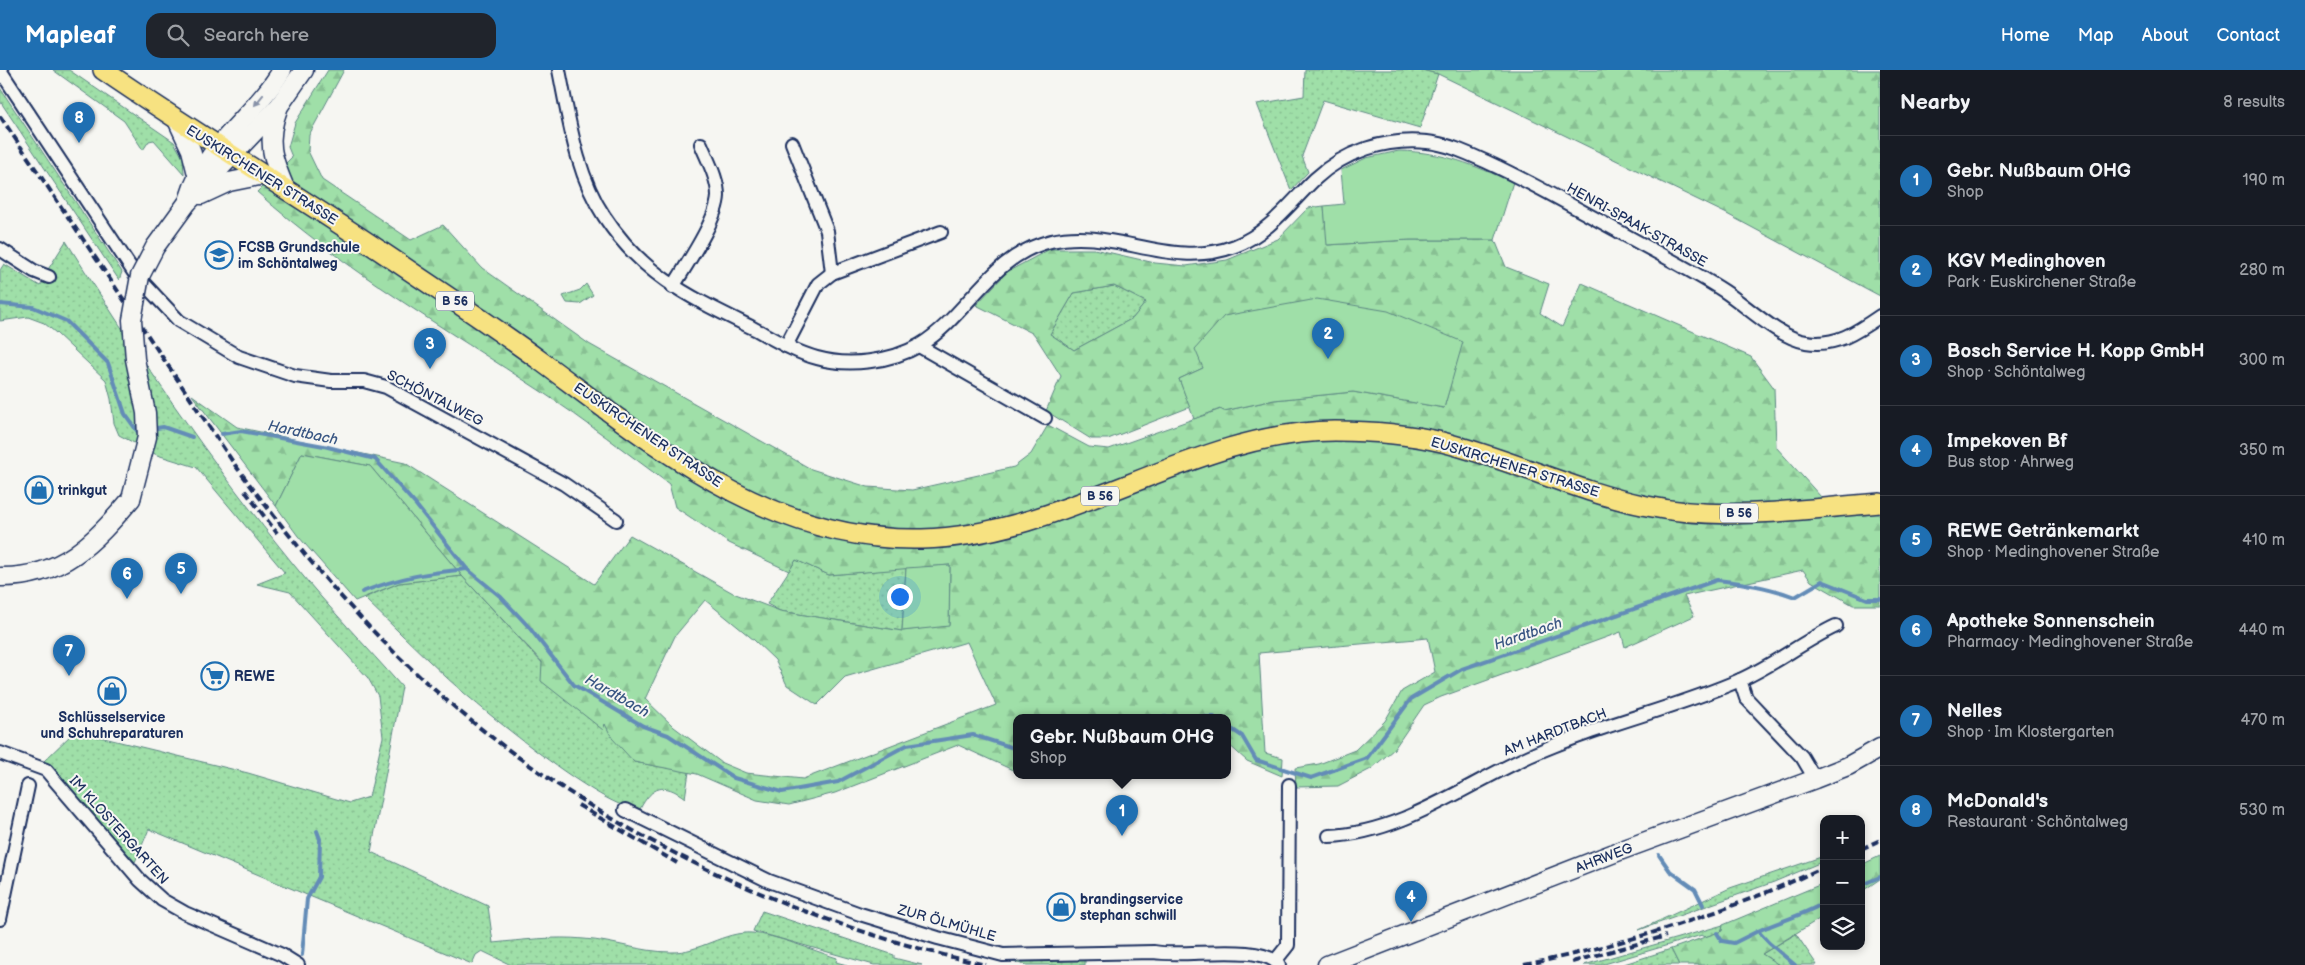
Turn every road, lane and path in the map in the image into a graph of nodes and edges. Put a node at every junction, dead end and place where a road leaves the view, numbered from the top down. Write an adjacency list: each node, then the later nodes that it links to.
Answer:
1 (0, 70): 23 (street, SCHÖNTALWEG)
2 (103, 70): 7 (main road, EUSKIRCHENER STRASSE / B 56)
3 (282, 70): 10 (main road, one-way to 10)
4 (304, 70): 6 (main road)
5 (559, 70): 17 (street, HENRI-SPAAK-STRASSE)
6 (278, 106): 10 (main road); 11 (main road)
7 (178, 122): 10 (main road, EUSKIRCHENER STRASSE / B 56); 10 (main road)
8 (792, 142): 15 (street)
9 (701, 144): 17 (street)
10 (217, 166): 11 (main road, EUSKIRCHENER STRASSE / B 56); 12 (main road); 12 (main road)
11 (285, 188): 22 (main road, EUSKIRCHENER STRASSE / B 56)
12 (187, 203): 24 (main road, bridge)
13 (941, 232): 15 (street)
14 (0, 249): 16 (street)
15 (832, 272): 19 (street)
16 (50, 277)
17 (673, 287): 19 (street, HENRI-SPAAK-STRASSE)
18 (1880, 316): 20 (street, HENRI-SPAAK-STRASSE)
19 (786, 346): 20 (street, HENRI-SPAAK-STRASSE)
20 (919, 346): 21 (street)
21 (1045, 418)
22 (1880, 503)
23 (616, 520)
24 (0, 577)
25 (1836, 626): 26 (street, AM HARDTBACH)
26 (1740, 680): 29 (street); 33 (street, AM HARDTBACH)
27 (1880, 748): 29 (main road, AHRWEG)
28 (0, 753): 36 (street, IM KLOSTERGARTEN)
29 (1815, 779): 37 (main road, AHRWEG)
30 (1289, 785): 35 (street)
31 (28, 786): 34 (street)
32 (625, 810): 35 (street, ZUR ÖLMÜHLE)
33 (1329, 836)
34 (0, 919)
35 (1277, 963)
36 (298, 965)
37 (1327, 965)

